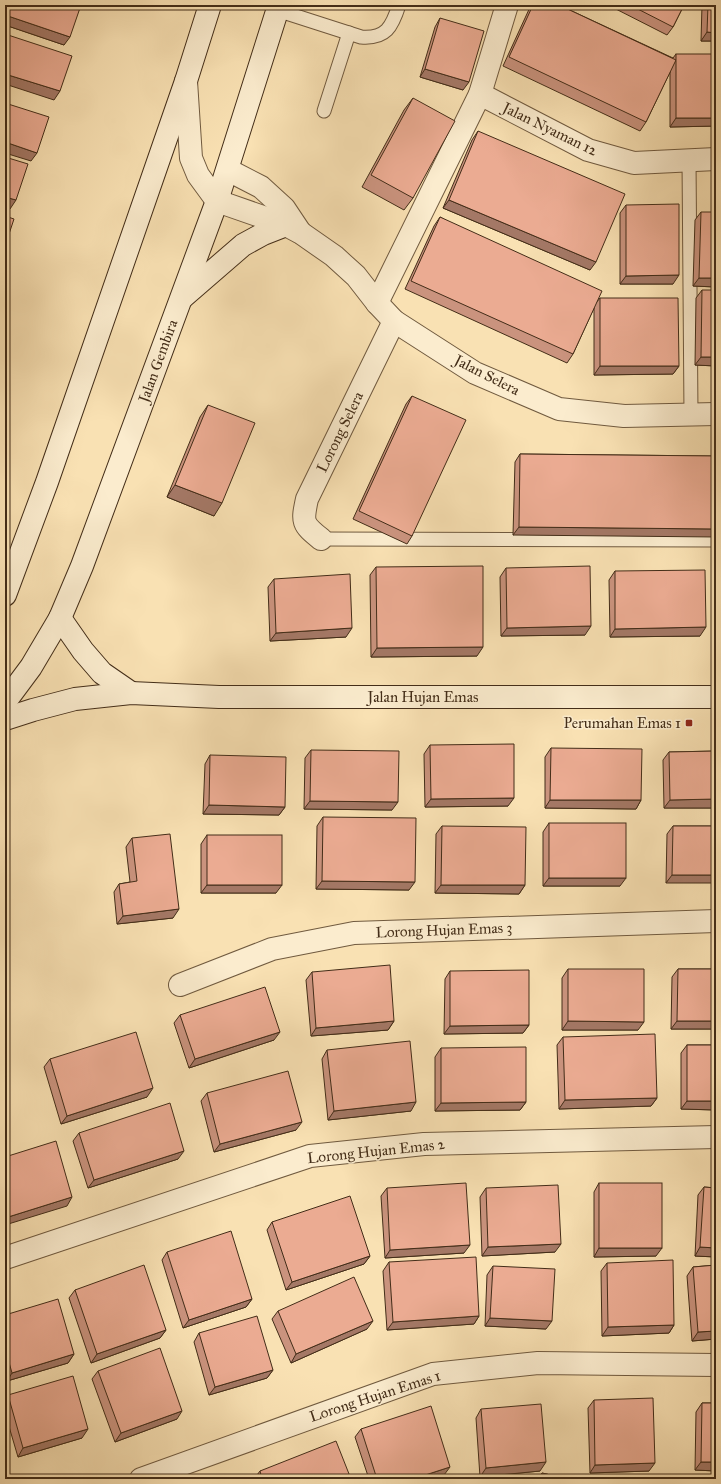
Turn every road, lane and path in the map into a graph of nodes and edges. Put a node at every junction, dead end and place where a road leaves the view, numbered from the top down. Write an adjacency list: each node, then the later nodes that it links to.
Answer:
1 (210, 5): 6 (street)
2 (399, 5): 5 (lane)
3 (507, 5): 7 (street)
4 (278, 8): 5 (lane); 11 (street, Jalan Gembira)
5 (349, 33): 8 (lane)
6 (186, 81): 12 (street); 21 (street)
7 (480, 94): 10 (street, Jalan Nyaman 12); 15 (street)
8 (324, 111)
9 (716, 159): 10 (street, Jalan Nyaman 12)
10 (688, 160): 17 (lane)
11 (228, 170): 12 (street, Jalan Gembira); 13 (street, Jalan Selera)
12 (217, 201): 13 (street, Jalan Selera); 14 (street, Jalan Gembira)
13 (294, 229): 14 (street); 15 (street, Jalan Selera)
14 (180, 300): 22 (street, Jalan Gembira)
15 (377, 303): 16 (street, Jalan Selera)
16 (394, 321): 17 (street, Jalan Selera); 19 (street, Lorong Selera)
17 (691, 414): 18 (street, Jalan Selera)
18 (716, 414)
19 (321, 539): 20 (lane)
20 (716, 540)
21 (5, 595)
22 (60, 618): 23 (street); 25 (street, Jalan Gembira)
23 (131, 693): 24 (street, Jalan Hujan Emas); 26 (street, Jalan Hujan Emas)
24 (716, 697)
25 (5, 702)
26 (5, 719)
27 (716, 921): 28 (street, Lorong Hujan Emas 3)
28 (180, 984)
29 (716, 1137): 30 (street, Lorong Hujan Emas 2)
30 (5, 1258)
31 (716, 1365): 32 (street, Lorong Hujan Emas 1)
32 (141, 1479)

